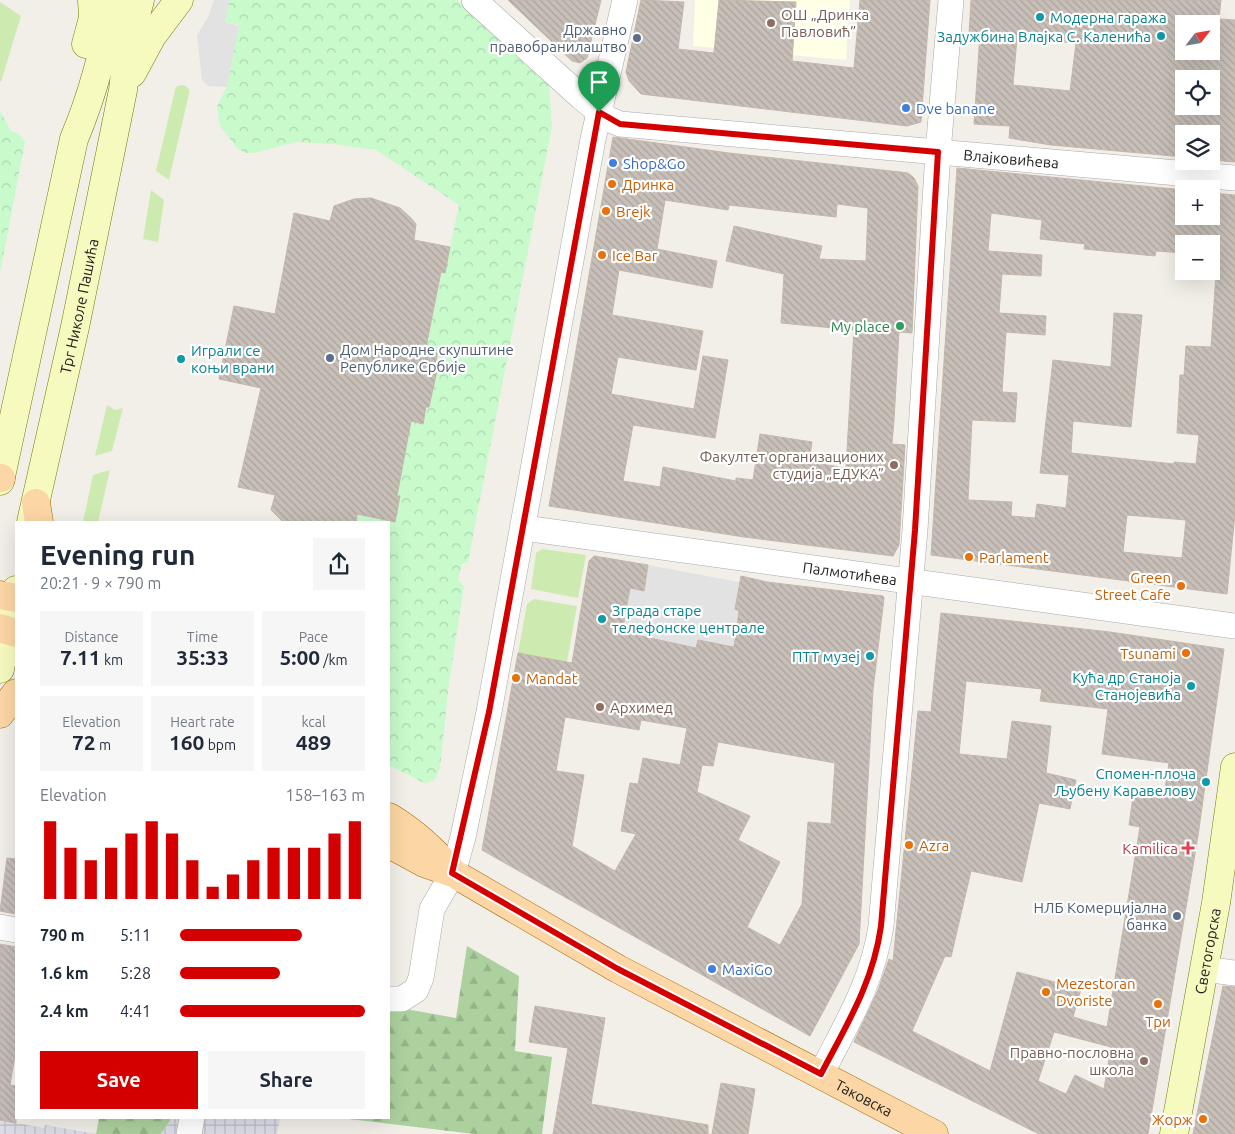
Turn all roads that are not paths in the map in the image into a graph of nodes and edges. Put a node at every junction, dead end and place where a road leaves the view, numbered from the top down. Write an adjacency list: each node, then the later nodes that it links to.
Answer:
1 (92, 0): 10 (main road)
2 (113, 0): 10 (main road)
3 (140, 0): 8 (main road, Трг Николе Пашића)
4 (179, 0): 8 (main road, Трг Николе Пашића)
5 (474, 0): 9 (street, Влајковићева)
6 (625, 0): 9 (street)
7 (951, 0): 11 (street)
8 (123, 90): 14 (main road, Трг Николе Пашића)
9 (599, 112): 11 (street, Влајковићева); 15 (street)
10 (74, 139): 13 (main road)
11 (938, 152): 12 (street, Влајковићева); 16 (street)
12 (1235, 178)
13 (0, 479)
14 (35, 516)
15 (524, 528): 16 (street, Палмотићева); 26 (street)
16 (911, 582): 18 (street, Палмотићева); 32 (street)
17 (12, 595): 19 (main road)
18 (1235, 626)
19 (8, 630): 20 (main road)
20 (0, 669)
21 (15, 694): 22 (main road)
22 (0, 714)
23 (1235, 768): 29 (main road, Светогорска)
24 (390, 818): 26 (main road, Таковска)
25 (390, 845): 26 (main road, Таковска)
26 (452, 873): 31 (street); 32 (main road, Таковска)
27 (0, 927): 28 (street)
28 (15, 930)
29 (1204, 969): 30 (street); 36 (main road, Светогорска)
30 (1235, 973)
31 (390, 999)
32 (821, 1074): 35 (main road, Таковска)
33 (192, 1119): 34 (street)
34 (189, 1134)
35 (934, 1134)
36 (1174, 1134)

